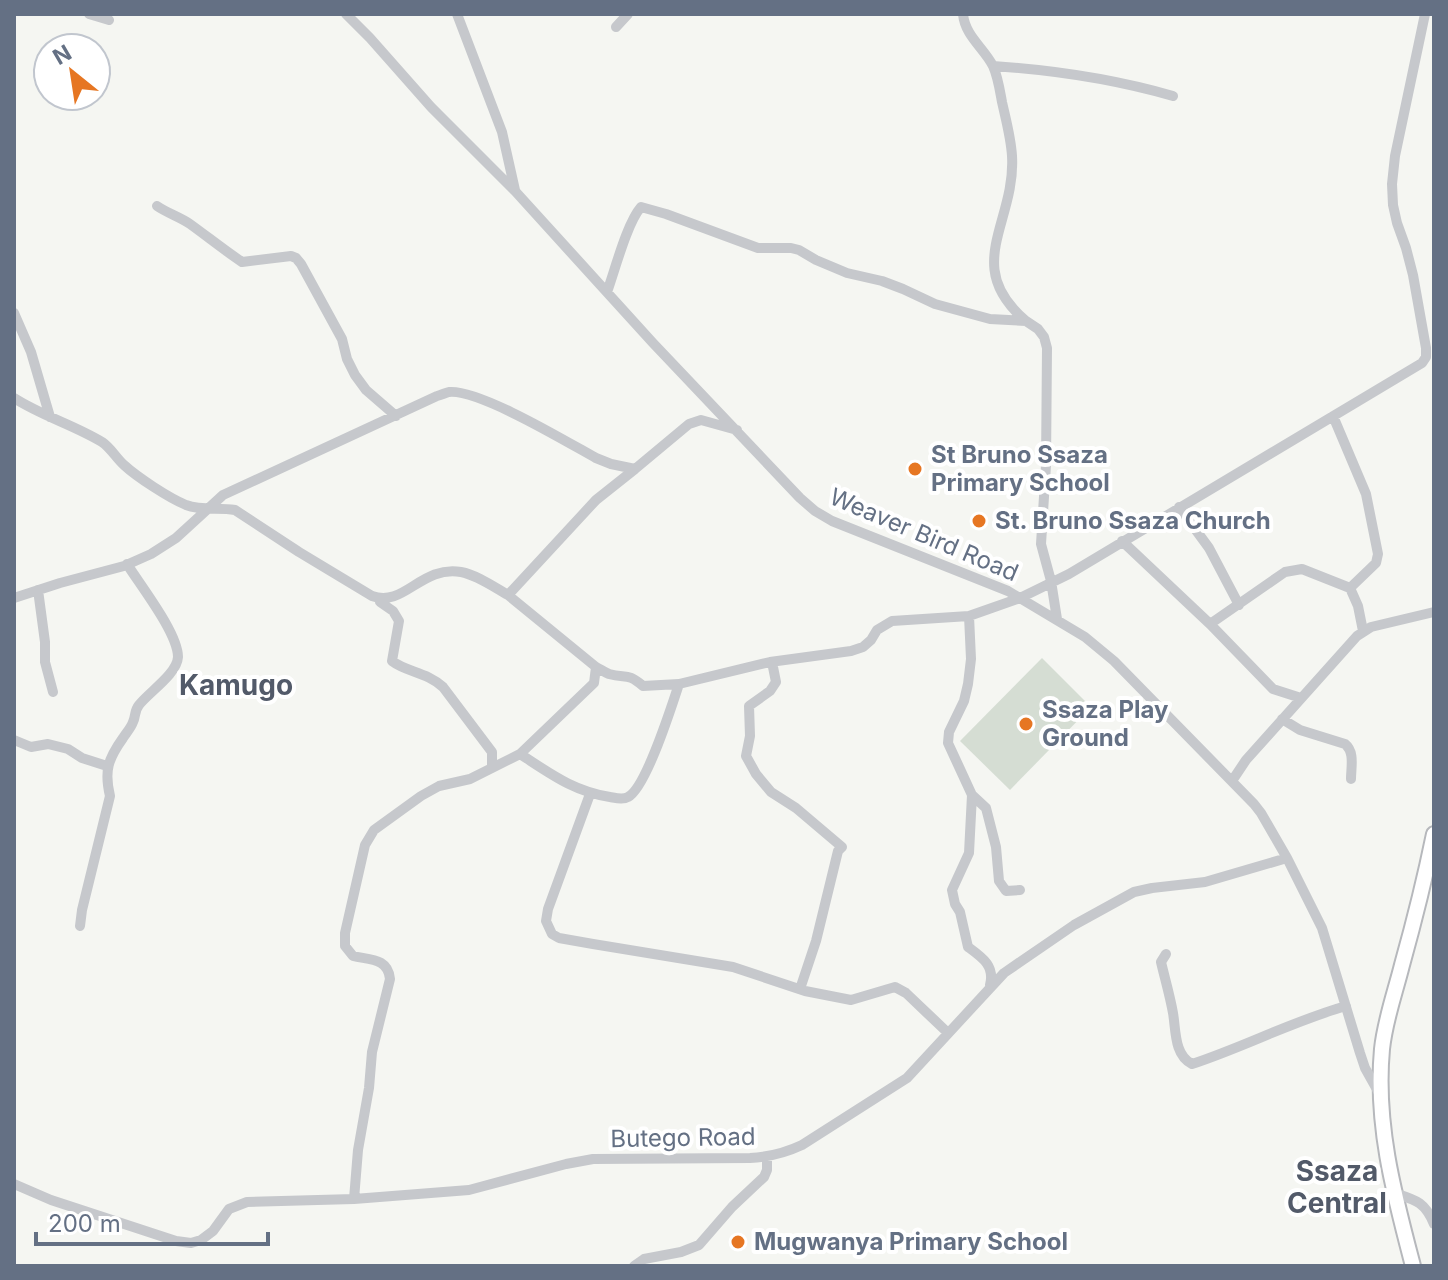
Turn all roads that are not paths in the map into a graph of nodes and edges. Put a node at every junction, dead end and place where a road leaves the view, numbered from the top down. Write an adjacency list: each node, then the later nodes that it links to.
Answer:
1 (89, 14): 7 (street)
2 (346, 14): 11 (street, Weaver Bird Road)
3 (628, 14): 8 (street)
4 (963, 14): 9 (street)
5 (1425, 14): 18 (street)
6 (462, 16): 11 (street)
7 (109, 20)
8 (616, 27)
9 (993, 66): 10 (street); 15 (street)
10 (1173, 96)
11 (515, 191): 13 (street, Weaver Bird Road)
12 (157, 206): 17 (street)
13 (607, 292): 15 (street); 20 (street, Weaver Bird Road)
14 (14, 313): 19 (street)
15 (1026, 321): 26 (street)
16 (14, 398): 19 (street)
17 (396, 416): 21 (street); 23 (street)
18 (1333, 416): 22 (street); 27 (street)
19 (50, 417): 23 (street)
20 (738, 431): 21 (street); 31 (street, Weaver Bird Road)
21 (635, 469): 29 (street)
22 (1179, 507): 24 (street); 33 (street)
23 (207, 509): 25 (street); 32 (street)
24 (1122, 541): 26 (street); 37 (street)
25 (127, 564): 28 (street); 51 (street)
26 (1051, 581): 31 (street); 36 (street)
27 (1350, 588): 33 (street); 38 (street)
28 (38, 590): 30 (street); 44 (street)
29 (508, 595): 32 (street); 40 (street)
30 (14, 598)
31 (1020, 598): 35 (street); 36 (street, Weaver Bird Road)
32 (381, 599): 48 (street)
33 (1239, 605): 37 (street)
34 (1434, 612): 38 (street)
35 (969, 616): 39 (street); 56 (street)
36 (1057, 619): 54 (street, Weaver Bird Road)
37 (1210, 624): 45 (street)
38 (1363, 631): 45 (street)
39 (772, 662): 43 (street); 63 (street)
40 (596, 667): 41 (street); 42 (street)
41 (610, 674): 42 (street); 43 (street)
42 (594, 683): 49 (street)
43 (679, 684): 55 (street)
44 (53, 692)
45 (1301, 698): 46 (street)
46 (1282, 719): 53 (street); 54 (street)
47 (14, 740): 51 (street)
48 (492, 752): 50 (street); 52 (street)
49 (520, 754): 50 (street); 55 (street)
50 (508, 760): 52 (street)
51 (107, 766): 60 (street)
52 (492, 768): 70 (street)
53 (1351, 779)
54 (1232, 781): 58 (street, Weaver Bird Road)
55 (590, 794): 63 (street)
56 (972, 795): 59 (street); 62 (street)
57 (1434, 834): 66 (highway)
58 (1287, 858): 62 (street, Butego Road); 64 (street, Weaver Bird Road)
59 (1020, 890)
60 (80, 926)
61 (1166, 954): 64 (street)
62 (989, 987): 65 (street, Butego Road)
63 (800, 989): 65 (street)
64 (1346, 1006): 66 (street, Weaver Bird Road)
65 (948, 1033): 67 (street, Butego Road)
66 (1380, 1095): 69 (highway)
67 (767, 1157): 70 (street, Butego Road); 73 (street)
68 (14, 1184): 70 (street, Butego Road)
69 (1394, 1193): 71 (street); 74 (highway)
70 (354, 1199)
71 (1430, 1208): 72 (street)
72 (1434, 1224)
73 (634, 1266)
74 (1413, 1266)

